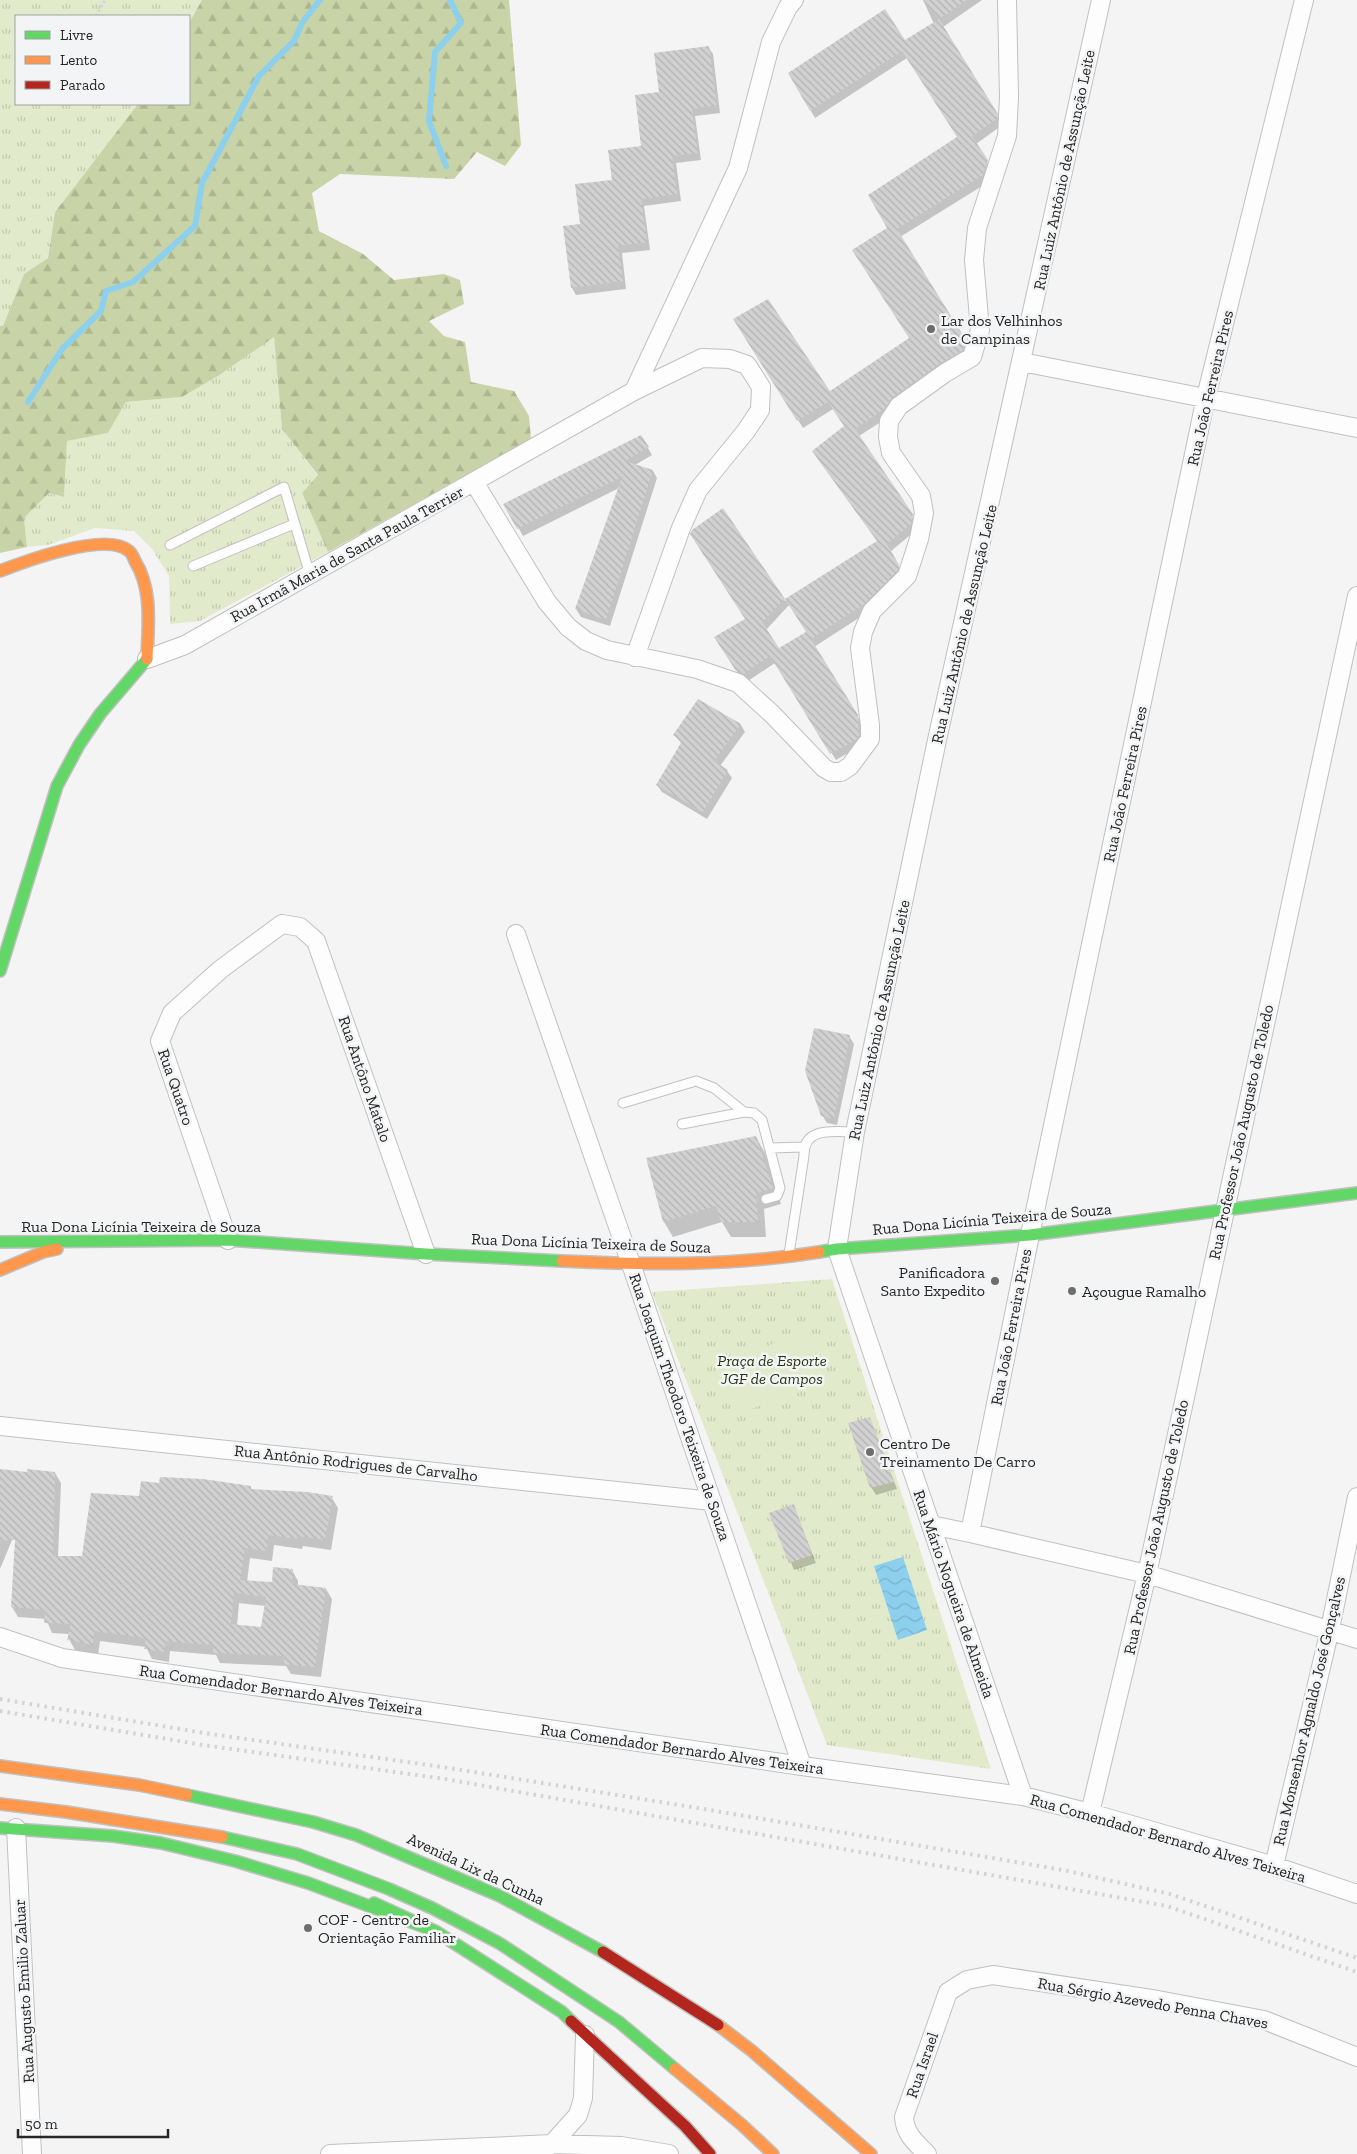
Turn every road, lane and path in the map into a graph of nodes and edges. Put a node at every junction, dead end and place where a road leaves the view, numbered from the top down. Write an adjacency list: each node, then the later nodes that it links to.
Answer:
1 (105, 0): 6 (path)
2 (794, 0): 8 (street)
3 (1007, 0): 18 (street)
4 (1101, 0): 7 (street, Rua Luiz Antônio de Assunção Leite)
5 (1304, 0): 9 (street, Rua João Ferreira Pires)
6 (97, 15)
7 (1022, 362): 9 (street); 26 (street, Rua Luiz Antônio de Assunção Leite)
8 (634, 391): 11 (street, Rua Irmã Maria de Santa Paula Terrier); 18 (street, Rua Irmã Maria de Santa Paula Terrier)
9 (1206, 397): 10 (street); 33 (street, Rua João Ferreira Pires)
10 (1357, 428)
11 (474, 482): 16 (street, Rua Irmã Maria de Santa Paula Terrier); 18 (street)
12 (294, 524): 13 (lane); 14 (lane); 16 (lane)
13 (170, 545)
14 (193, 566)
15 (0, 571): 19 (main road)
16 (310, 575): 19 (street, Rua Irmã Maria de Santa Paula Terrier)
17 (1357, 596): 31 (street, Rua Professor João Augusto de Toledo)
18 (636, 657)
19 (147, 659): 22 (main road, Rua Irmã Maria de Santa Paula Terrier)
20 (282, 924): 34 (street, Rua Quatro); 38 (street, Rua Antôno Matalo)
21 (516, 934): 40 (street, Rua Joaquim Theodoro Teixeira de Souza)
22 (0, 971)
23 (623, 1103): 24 (lane)
24 (744, 1112): 25 (lane); 28 (lane)
25 (682, 1124)
26 (856, 1132): 27 (lane); 37 (street, Rua Luiz Antônio de Assunção Leite)
27 (804, 1147): 28 (lane); 39 (lane)
28 (770, 1148): 30 (lane)
29 (1357, 1193): 31 (main road, Rua Dona Licínia Teixeira de Souza)
30 (766, 1199)
31 (1224, 1210): 33 (main road, Rua Dona Licínia Teixeira de Souza); 47 (street, Rua Professor João Augusto de Toledo)
32 (29, 1230): 35 (main road)
33 (1030, 1235): 37 (main road, Rua Dona Licínia Teixeira de Souza); 46 (street, Rua João Ferreira Pires)
34 (228, 1240): 35 (main road, Rua Dona Licínia Teixeira de Souza); 38 (main road, Rua Dona Licínia Teixeira de Souza)
35 (90, 1241): 36 (main road, Rua Dona Licínia Teixeira de Souza); 41 (main road)
36 (0, 1242)
37 (837, 1249): 39 (main road, Rua Dona Licínia Teixeira de Souza); 45 (street, Rua Mário Nogueira de Almeida)
38 (426, 1254): 40 (main road, Rua Dona Licínia Teixeira de Souza)
39 (789, 1257): 40 (main road, Rua Dona Licínia Teixeira de Souza)
40 (631, 1264): 44 (street, Rua Joaquim Theodoro Teixeira de Souza)
41 (0, 1270)
42 (0, 1426): 44 (street, Rua Antônio Rodrigues de Carvalho)
43 (1357, 1497): 48 (street, Rua Monsenhor Agnaldo José Gonçalves)
44 (712, 1501): 52 (street, Rua Joaquim Theodoro Teixeira de Souza)
45 (931, 1525): 46 (street); 53 (street, Rua Mário Nogueira de Almeida)
46 (970, 1533): 47 (street)
47 (1147, 1574): 48 (street); 55 (street, Rua Professor João Augusto de Toledo)
48 (1330, 1629): 50 (street); 60 (street, Rua Monsenhor Agnaldo José Gonçalves)
49 (0, 1637): 52 (street, Rua Comendador Bernardo Alves Teixeira)
50 (1357, 1638)
51 (0, 1766): 73 (main road, Avenida Lix da Cunha)
52 (802, 1766): 53 (street, Rua Comendador Bernardo Alves Teixeira)
53 (1023, 1796): 55 (street, Rua Comendador Bernardo Alves Teixeira)
54 (0, 1804): 57 (main road)
55 (1090, 1813): 60 (street, Rua Comendador Bernardo Alves Teixeira)
56 (8, 1828): 58 (main road); 67 (street, Rua Augusto Emilio Zaluar)
57 (204, 1833): 58 (main road); 59 (main road)
58 (113, 1836): 62 (main road)
59 (246, 1842): 62 (main road); 72 (main road)
60 (1274, 1866): 61 (street, Rua Comendador Bernardo Alves Teixeira)
61 (1357, 1894)
62 (435, 1931): 64 (main road)
63 (948, 1992): 65 (street, Rua Sérgio Azevedo Penna Chaves); 74 (street, Rua Israel)
64 (585, 2035): 66 (street); 71 (main road)
65 (1357, 2057)
66 (552, 2144): 68 (street); 69 (street); 70 (street)
67 (32, 2154)
68 (330, 2154)
69 (537, 2154)
70 (669, 2154)
71 (710, 2154)
72 (773, 2154)
73 (871, 2154)
74 (927, 2154)

